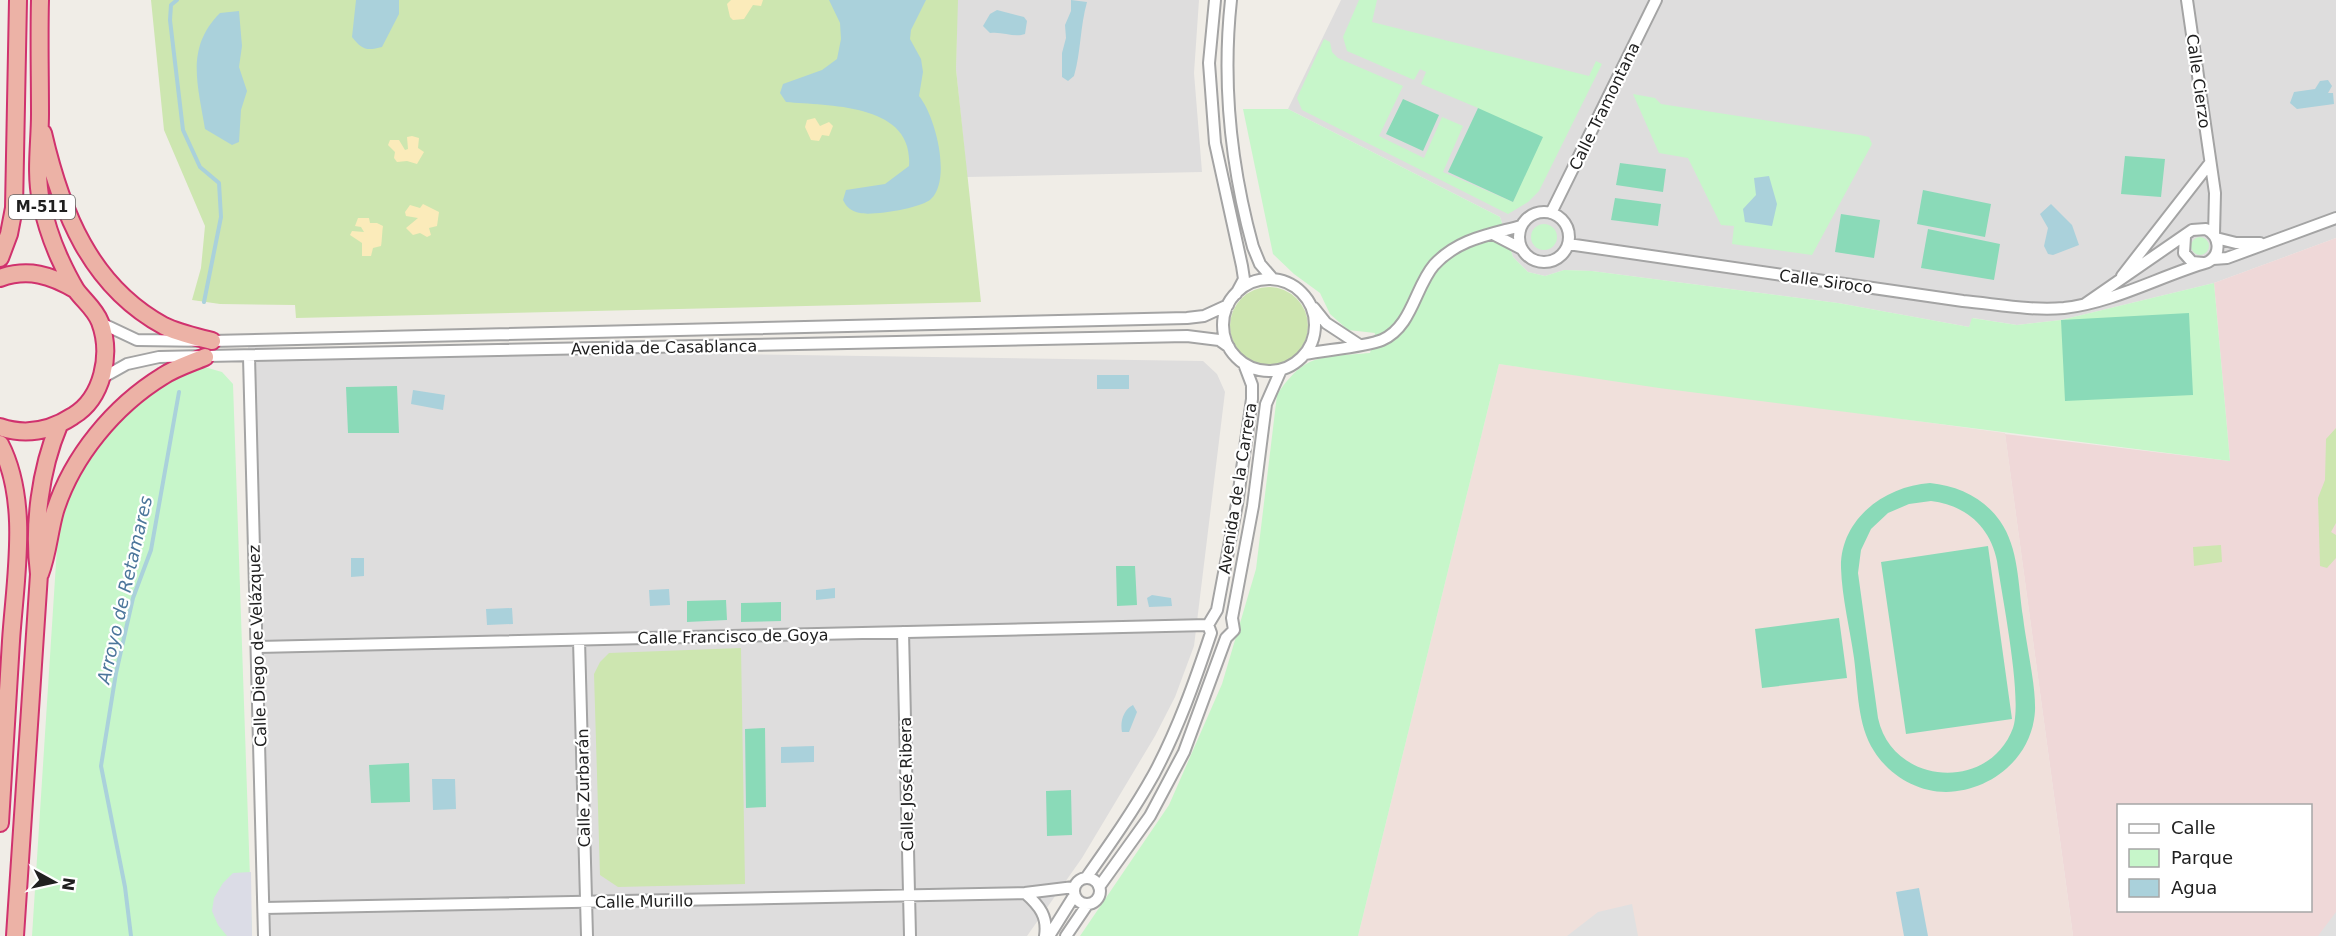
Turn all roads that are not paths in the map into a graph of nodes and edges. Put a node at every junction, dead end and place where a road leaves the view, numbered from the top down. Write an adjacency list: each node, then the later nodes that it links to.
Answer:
1 (18, 0): 18 (highway, M-511)
2 (40, 0): 7 (highway, M-511)
3 (1215, 0): 24 (street)
4 (1231, 0): 21 (street)
5 (1656, 0): 9 (street, Calle Tramontana)
6 (2187, 0): 8 (street, Calle Cierzo)
7 (40, 117): 23 (highway, M-511); 29 (highway)
8 (2210, 163): 13 (street, Calle Cierzo); 22 (street)
9 (1551, 213): 11 (street); 16 (street)
10 (2336, 218): 15 (street, Calle Siroco)
11 (1521, 226): 12 (street); 17 (street)
12 (1493, 234): 17 (street); 30 (street)
13 (2215, 236): 14 (street); 15 (street, Calle Siroco); 19 (street)
14 (2185, 237): 19 (street); 22 (street, Calle Siroco)
15 (2266, 243): 19 (street, Calle Siroco)
16 (1568, 244): 17 (street); 26 (street, Calle Siroco)
17 (1522, 249)
18 (0, 258)
19 (2208, 261): 26 (street, Calle Siroco)
20 (0, 278): 23 (highway, M-511)
21 (1273, 279): 24 (street); 25 (street)
22 (2115, 284): 26 (street, Calle Siroco)
23 (76, 290): 28 (highway, M-511)
24 (1236, 294): 27 (street)
25 (1310, 303): 30 (street); 32 (street)
26 (2085, 304)
27 (1228, 305): 29 (street, Avenida de Casablanca); 31 (street)
28 (100, 323): 29 (street, Avenida de Casablanca); 37 (highway, M-511)
29 (212, 342)
30 (1358, 344): 32 (street)
31 (1229, 347): 34 (street, Avenida de Casablanca); 35 (street)
32 (1305, 354): 36 (street)
33 (205, 357): 34 (street, Avenida de Casablanca); 37 (street, Avenida de Casablanca); 41 (highway)
34 (249, 357): 48 (street, Calle Diego de Velázquez)
35 (1244, 364): 36 (street); 42 (street, Avenida de la Carrera)
36 (1281, 370): 43 (street, Avenida de la Carrera)
37 (102, 378): 38 (highway, M-511)
38 (59, 425): 39 (highway, M-511); 41 (highway)
39 (0, 427)
40 (0, 444): 49 (highway)
41 (39, 574): 58 (highway)
42 (1216, 614): 43 (street); 44 (street, Avenida de la Carrera)
43 (1232, 618): 46 (street, Avenida de la Carrera)
44 (1210, 629): 45 (street, Calle Francisco de Goya); 46 (street); 50 (street, Avenida de la Carrera)
45 (903, 632): 47 (street, Calle Francisco de Goya); 54 (street, Calle José Ribera)
46 (1226, 638): 51 (street, Avenida de la Carrera)
47 (579, 640): 48 (street, Calle Francisco de Goya); 55 (street, Calle Zurbarán)
48 (258, 647): 57 (street, Calle Diego de Velázquez)
49 (0, 823)
50 (1086, 878): 51 (street); 52 (street)
51 (1100, 887): 56 (street)
52 (1074, 892): 53 (street, Calle Murillo); 56 (street); 62 (street)
53 (1025, 893): 54 (street, Calle Murillo); 62 (street)
54 (909, 896): 55 (street, Calle Murillo); 61 (street, Calle José Ribera)
55 (586, 902): 57 (street, Calle Murillo); 60 (street, Calle Zurbarán)
56 (1087, 905): 63 (street)
57 (264, 908): 59 (street, Calle Diego de Velázquez)
58 (15, 936)
59 (264, 936)
60 (587, 936)
61 (910, 936)
62 (1047, 936)
63 (1066, 936)

